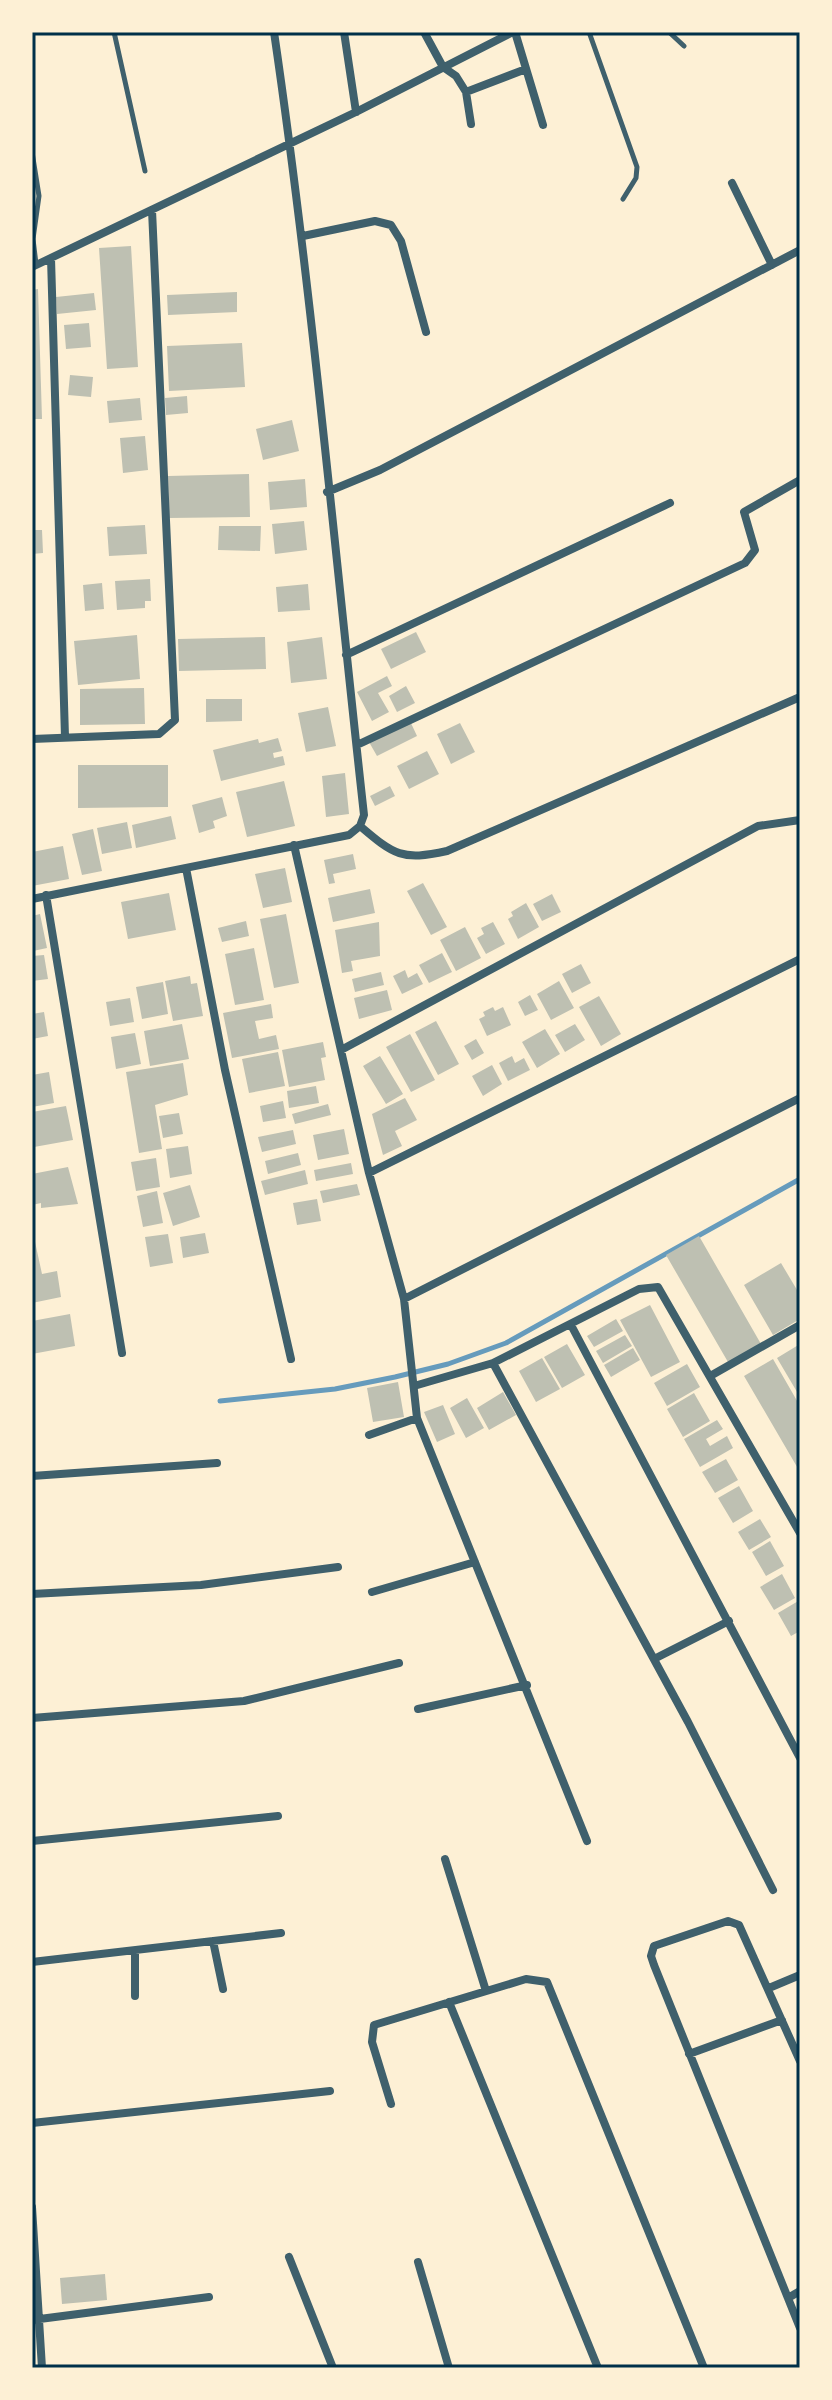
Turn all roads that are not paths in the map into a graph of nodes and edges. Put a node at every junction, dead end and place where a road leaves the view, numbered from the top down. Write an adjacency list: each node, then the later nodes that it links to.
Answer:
1 (114, 32): 18 (lane)
2 (274, 32): 16 (street)
3 (344, 32): 13 (street)
4 (424, 32): 10 (street)
5 (514, 32): 8 (street); 11 (street)
6 (589, 32): 20 (lane)
7 (669, 32): 9 (lane)
8 (492, 37): 10 (street)
9 (684, 46)
10 (443, 67): 12 (street); 13 (street)
11 (526, 69): 12 (street); 15 (street)
12 (466, 92): 14 (street)
13 (356, 112): 16 (street)
14 (471, 124)
15 (543, 125)
16 (290, 143): 21 (street); 22 (street)
17 (32, 152): 26 (lane)
18 (145, 171)
19 (732, 183): 25 (street)
20 (623, 199)
21 (152, 210): 24 (street); 33 (street)
22 (303, 236): 27 (street); 29 (street)
23 (800, 250): 25 (street)
24 (51, 258): 26 (street); 33 (street)
25 (772, 265): 29 (street)
26 (34, 266)
27 (426, 332)
28 (800, 480): 35 (street)
29 (327, 492): 31 (street)
30 (670, 503): 31 (street)
31 (346, 655): 35 (street)
32 (800, 697): 37 (street)
33 (65, 737): 34 (street)
34 (32, 739)
35 (357, 745): 37 (street)
36 (800, 820): 43 (street)
37 (360, 826): 38 (street)
38 (294, 845): 39 (street); 43 (street)
39 (186, 868): 40 (street); 50 (street)
40 (46, 895): 41 (street); 49 (street)
41 (32, 899)
42 (800, 959): 45 (street)
43 (341, 1050): 45 (street)
44 (800, 1098): 46 (street)
45 (369, 1173): 46 (street)
46 (404, 1299): 53 (street)
47 (571, 1325): 51 (street); 52 (street); 63 (street)
48 (800, 1325): 52 (street)
49 (122, 1353)
50 (291, 1359)
51 (493, 1363): 53 (street); 64 (street)
52 (712, 1375): 58 (street)
53 (413, 1378): 54 (street)
54 (417, 1418): 55 (street); 59 (street)
55 (369, 1435)
56 (217, 1463): 57 (street)
57 (32, 1476)
58 (800, 1533)
59 (475, 1562): 61 (street); 66 (street)
60 (338, 1567): 62 (street)
61 (372, 1592)
62 (32, 1594)
63 (729, 1621): 64 (street); 69 (street)
64 (654, 1659): 74 (street)
65 (399, 1663): 68 (street)
66 (527, 1685): 67 (street); 72 (street)
67 (418, 1709)
68 (32, 1718)
69 (800, 1758)
70 (278, 1816): 71 (street)
71 (32, 1841)
72 (587, 1841)
73 (445, 1859): 82 (street)
74 (773, 1890)
75 (281, 1933): 76 (street)
76 (213, 1941): 77 (street); 81 (street)
77 (135, 1951): 78 (street); 83 (street)
78 (32, 1962)
79 (800, 1975): 80 (street)
80 (769, 1988): 85 (street); 86 (street)
81 (223, 1989)
82 (486, 1991): 84 (street); 103 (street)
83 (135, 1996)
84 (449, 2002): 89 (street); 102 (street)
85 (782, 2020): 86 (street); 87 (street)
86 (689, 2054): 96 (street)
87 (800, 2061)
88 (330, 2091): 90 (street)
89 (391, 2104)
90 (32, 2123)
91 (32, 2207): 97 (street)
92 (289, 2257): 100 (street)
93 (418, 2262): 101 (street)
94 (800, 2291): 96 (street)
95 (209, 2297): 97 (street)
96 (788, 2298): 98 (street)
97 (36, 2319): 99 (street)
98 (800, 2328)
99 (42, 2368)
100 (333, 2368)
101 (449, 2368)
102 (598, 2368)
103 (704, 2368)

